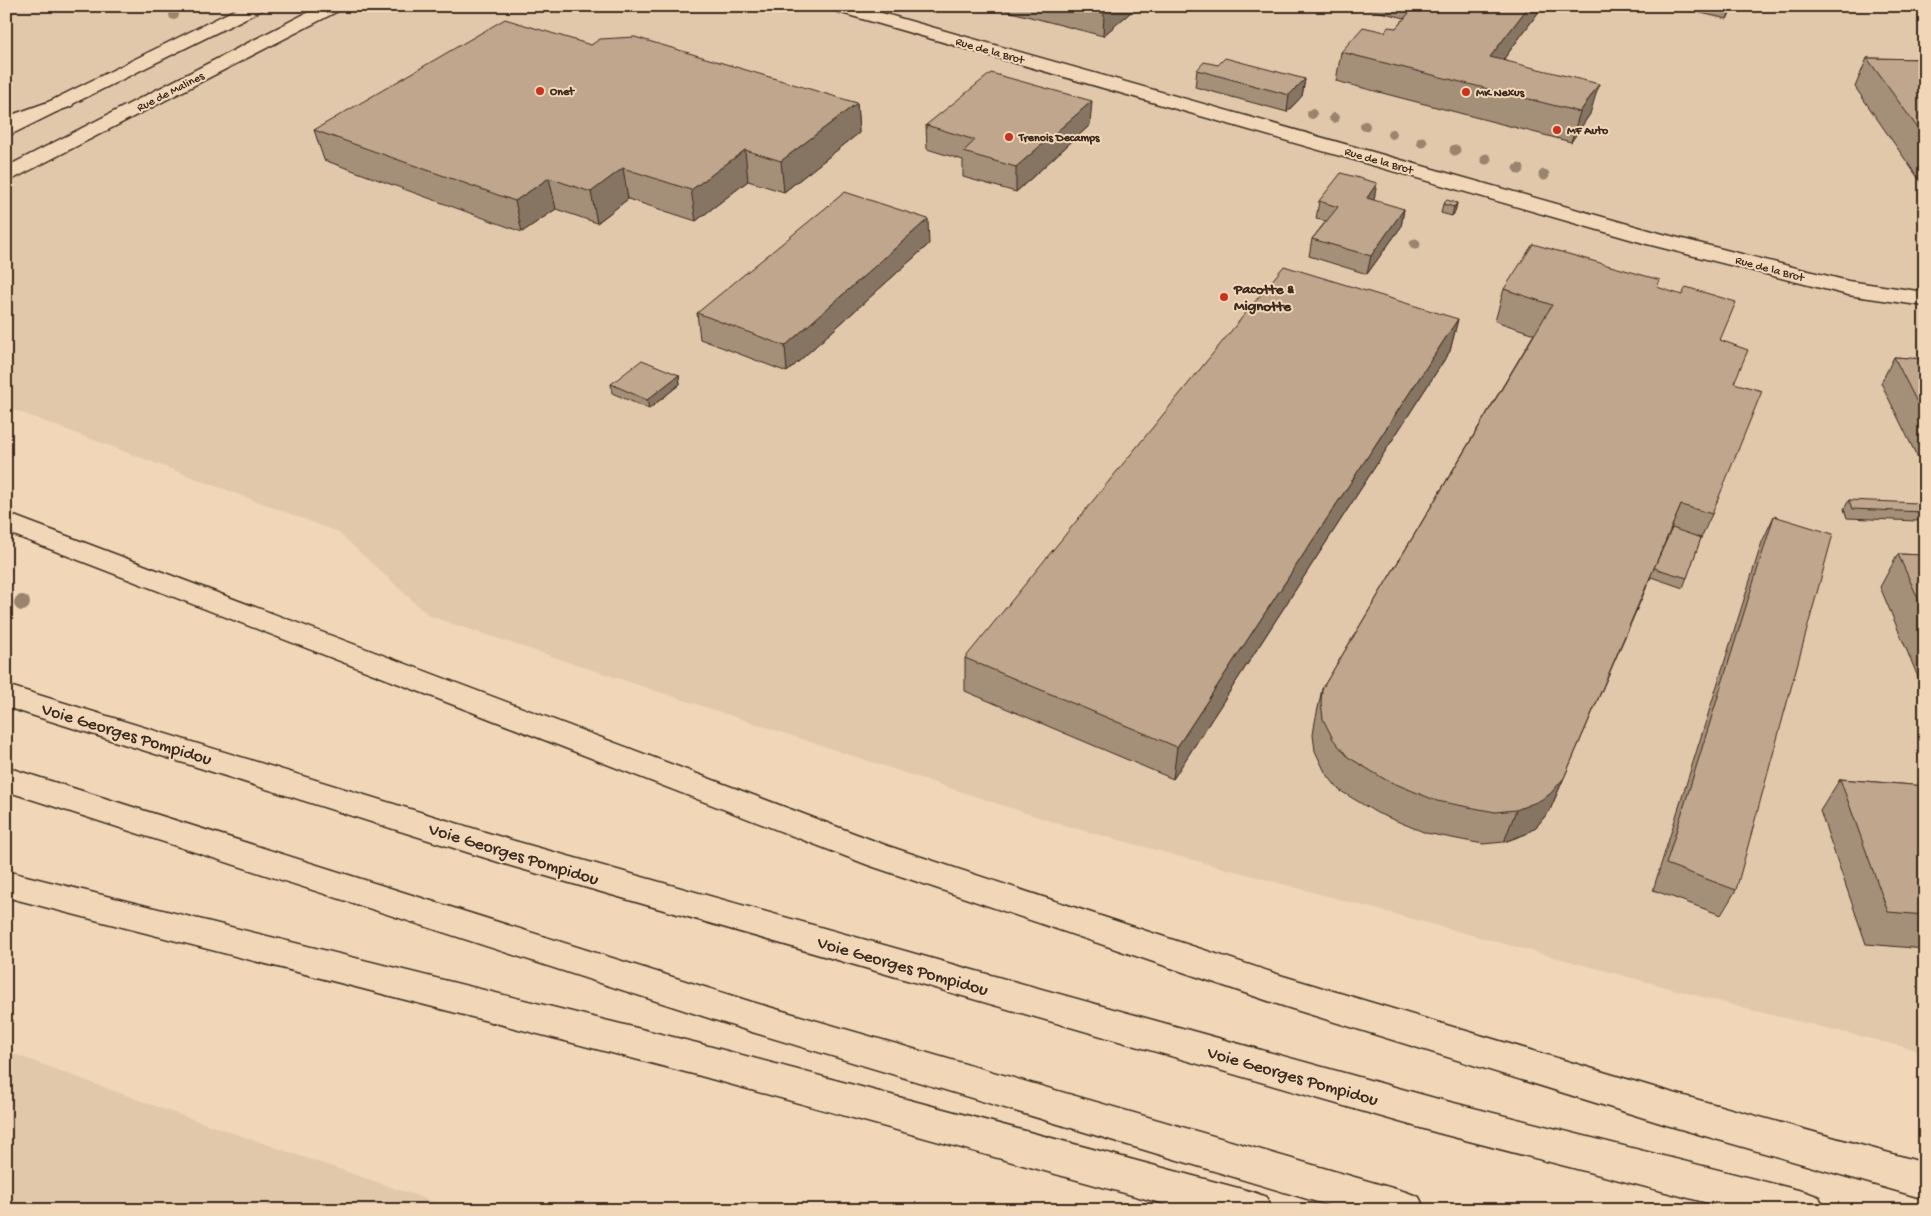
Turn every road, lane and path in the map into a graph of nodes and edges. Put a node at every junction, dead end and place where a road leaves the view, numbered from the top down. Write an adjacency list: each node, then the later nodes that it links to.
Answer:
1 (256, 6): 4 (main road)
2 (334, 6): 7 (main road, Rue de Malines)
3 (837, 6): 8 (main road, Rue de la Brot)
4 (66, 102): 5 (main road); 6 (main road)
5 (6, 124)
6 (6, 131)
7 (6, 175)
8 (1925, 299)
9 (6, 522): 13 (main road)
10 (6, 696): 16 (main road, Voie Georges Pompidou)
11 (6, 779): 15 (main road)
12 (6, 884): 14 (main road)
13 (1925, 1181)
14 (1252, 1210)
15 (1406, 1210)
16 (1806, 1210)

